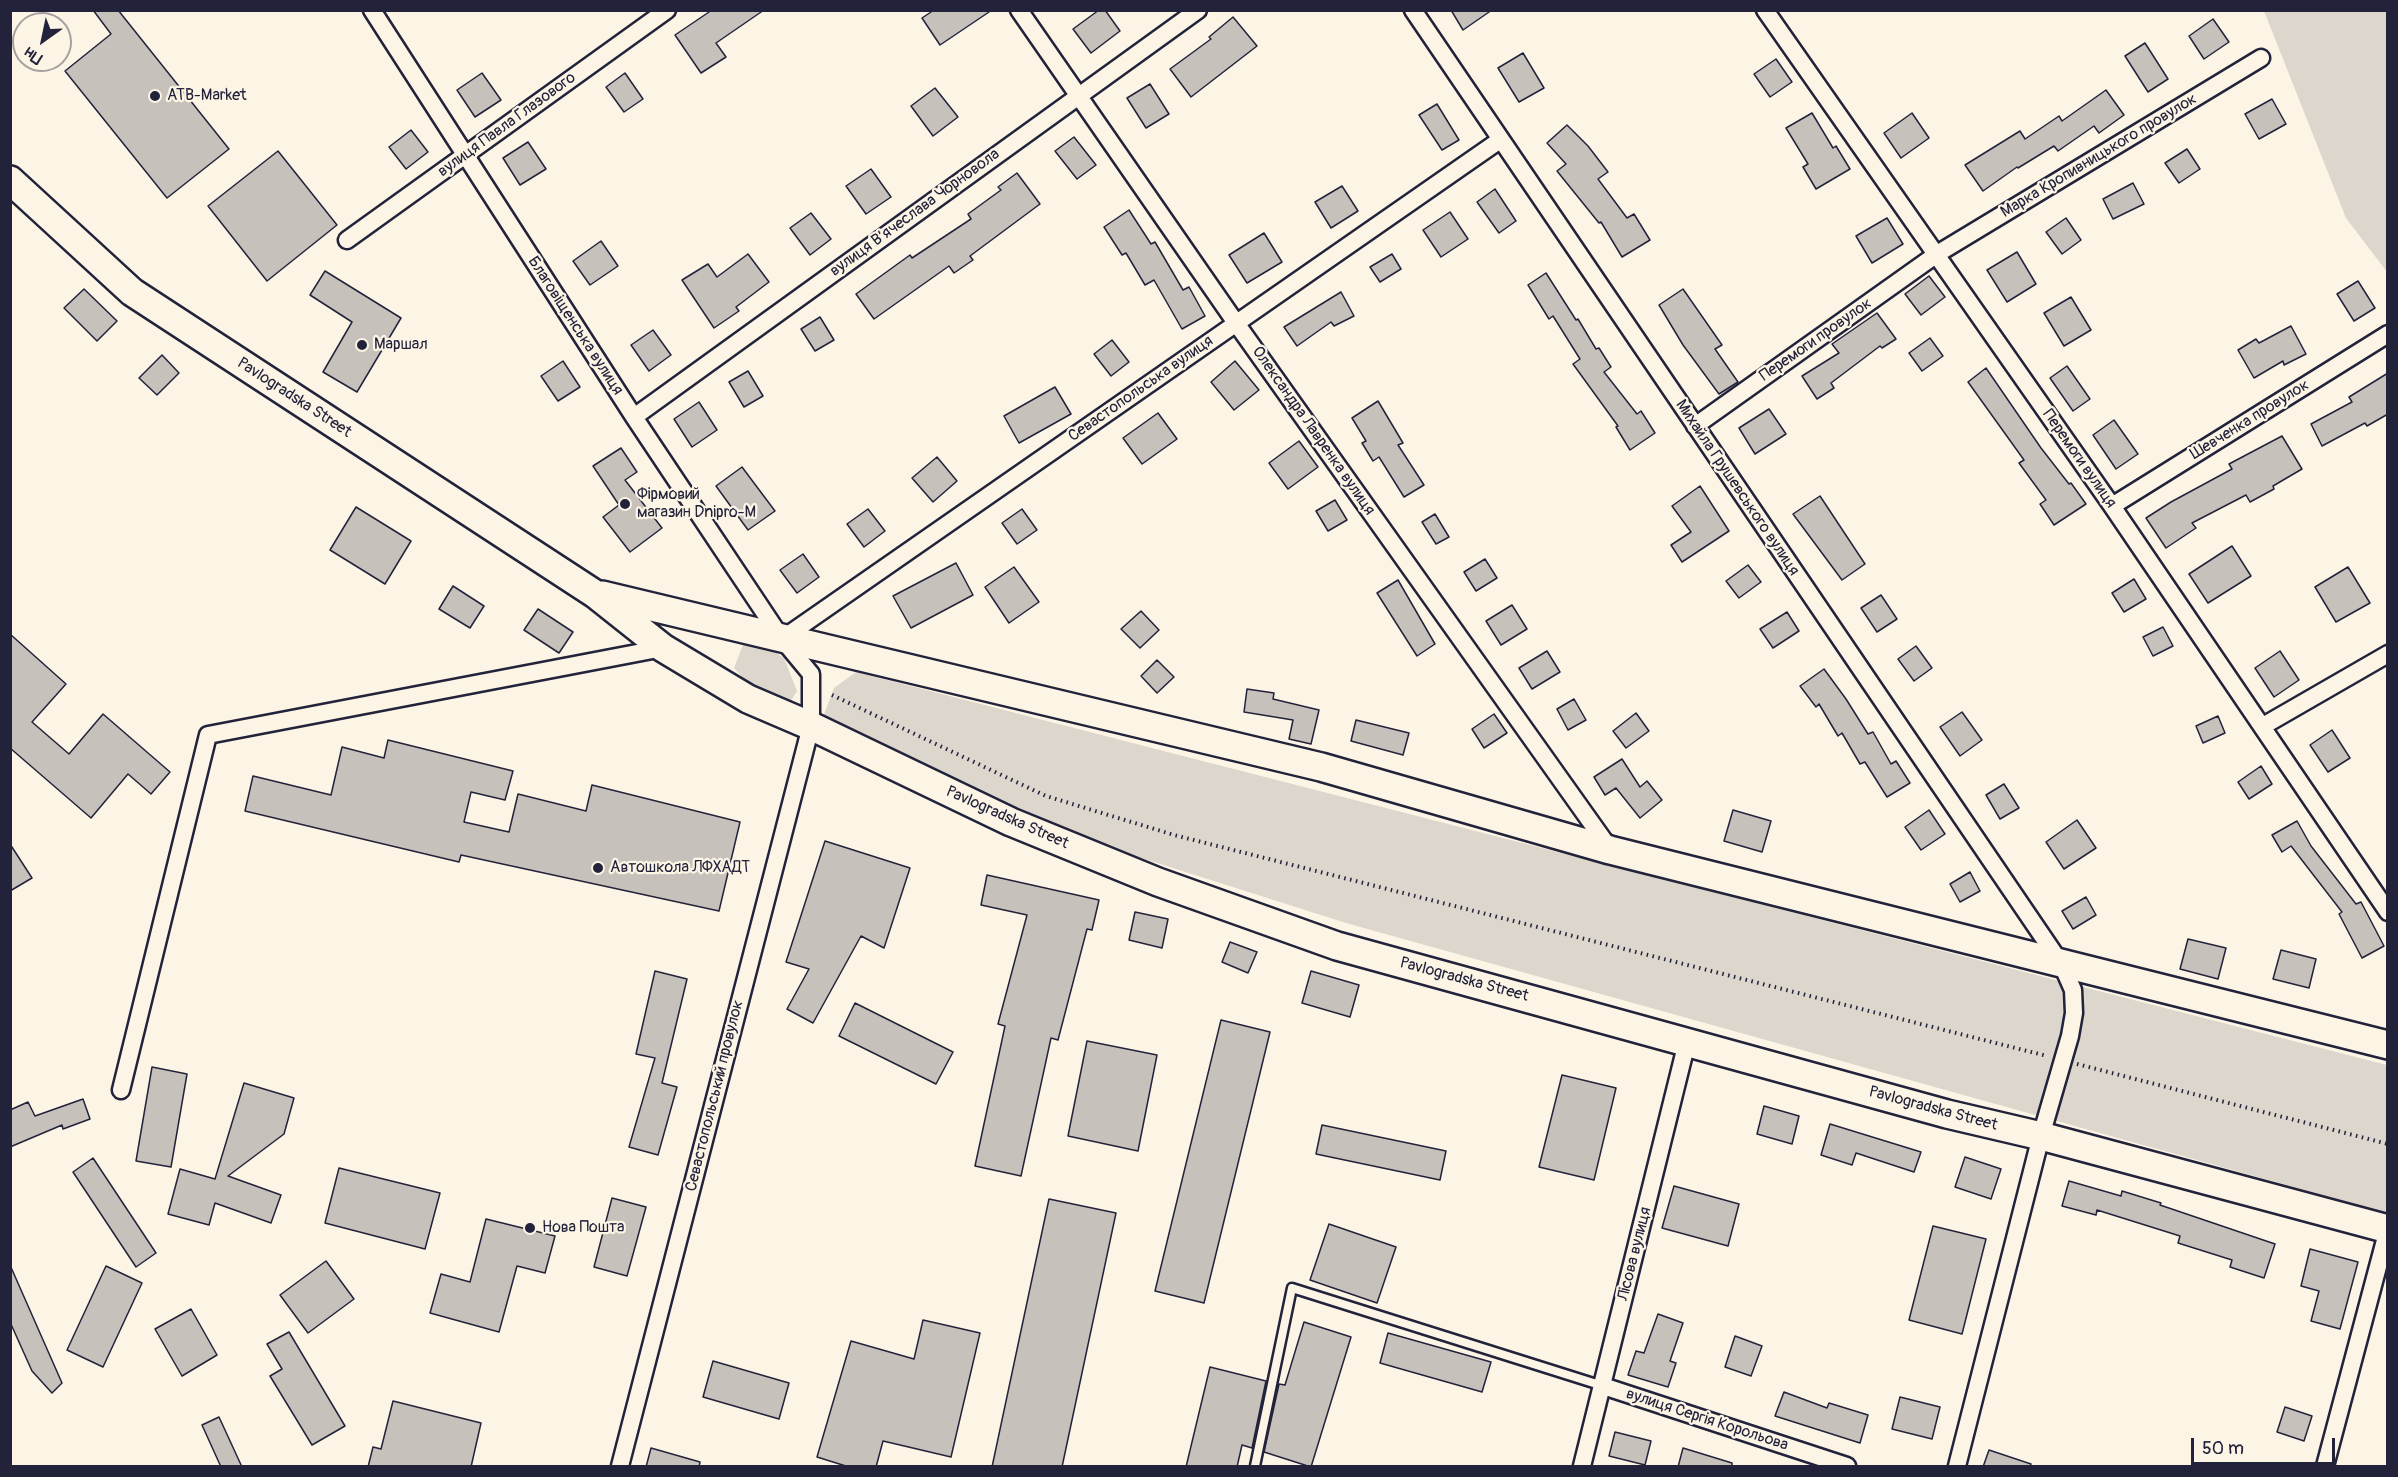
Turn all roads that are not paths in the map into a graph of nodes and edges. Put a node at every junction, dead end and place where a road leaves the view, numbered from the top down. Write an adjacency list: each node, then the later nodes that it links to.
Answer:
1 (372, 10): 10 (street, Благовіщенська вулиця)
2 (667, 10): 10 (street, вулиця Павла Глазового)
3 (1019, 10): 8 (street, Олександра Лавренка вулиця)
4 (1198, 10): 8 (street, вулиця В’ячеслава Чорновола)
5 (1413, 10): 9 (street, Михайла Грушевського вулиця)
6 (1765, 10): 13 (street, Перемоги вулиця)
7 (2261, 58): 13 (street, Марка Кропивницького провулок)
8 (1078, 96): 14 (street, Олександра Лавренка вулиця); 16 (street, вулиця В’ячеслава Чорновола)
9 (1500, 140): 14 (street, Севастопольська вулиця); 17 (street, Михайла Грушевського вулиця)
10 (465, 155): 12 (street, вулиця Павла Глазового); 16 (street, Благовіщенська вулиця)
11 (10, 180): 19 (main road, Pavlogradska Street)
12 (347, 240)
13 (1937, 254): 17 (street, Перемоги провулок); 18 (street, Перемоги вулиця)
14 (1236, 324): 20 (street, Севастопольська вулиця); 25 (street, Олександра Лавренка вулиця)
15 (2388, 334): 18 (street, Шевченка провулок)
16 (634, 417): 20 (street, Благовіщенська вулиця)
17 (1695, 426): 27 (street, Михайла Грушевського вулиця)
18 (2112, 506): 24 (street, Перемоги вулиця)
19 (595, 594): 20 (main road, Pavlogradska Street); 21 (main road, Pavlogradska Street)
20 (782, 639): 23 (street, Севастопольський провулок); 25 (main road, Pavlogradska Street)
21 (663, 648): 23 (main road, Pavlogradska Street); 30 (street)
22 (2388, 654): 24 (street)
23 (811, 726): 28 (main road, Pavlogradska Street); 34 (street, Севастопольський провулок)
24 (2263, 726): 26 (street, Перемоги вулиця)
25 (1610, 850): 27 (main road, Pavlogradska Street)
26 (2388, 912)
27 (2062, 965): 29 (main road, Pavlogradska Street); 31 (street, Михайла Грушевського вулиця)
28 (1687, 1042): 31 (main road, Pavlogradska Street); 33 (street, Лісова вулиця)
29 (2388, 1045)
30 (121, 1090)
31 (2042, 1136): 32 (main road, Pavlogradska Street); 38 (street, Михайла Грушевського вулиця)
32 (2388, 1229): 39 (street)
33 (1602, 1386): 35 (lane); 36 (street, Лісова вулиця); 37 (street, вулиця Сергія Корольова)
34 (620, 1467)
35 (1255, 1467)
36 (1582, 1467)
37 (1847, 1467)
38 (1957, 1467)
39 (2325, 1467)

